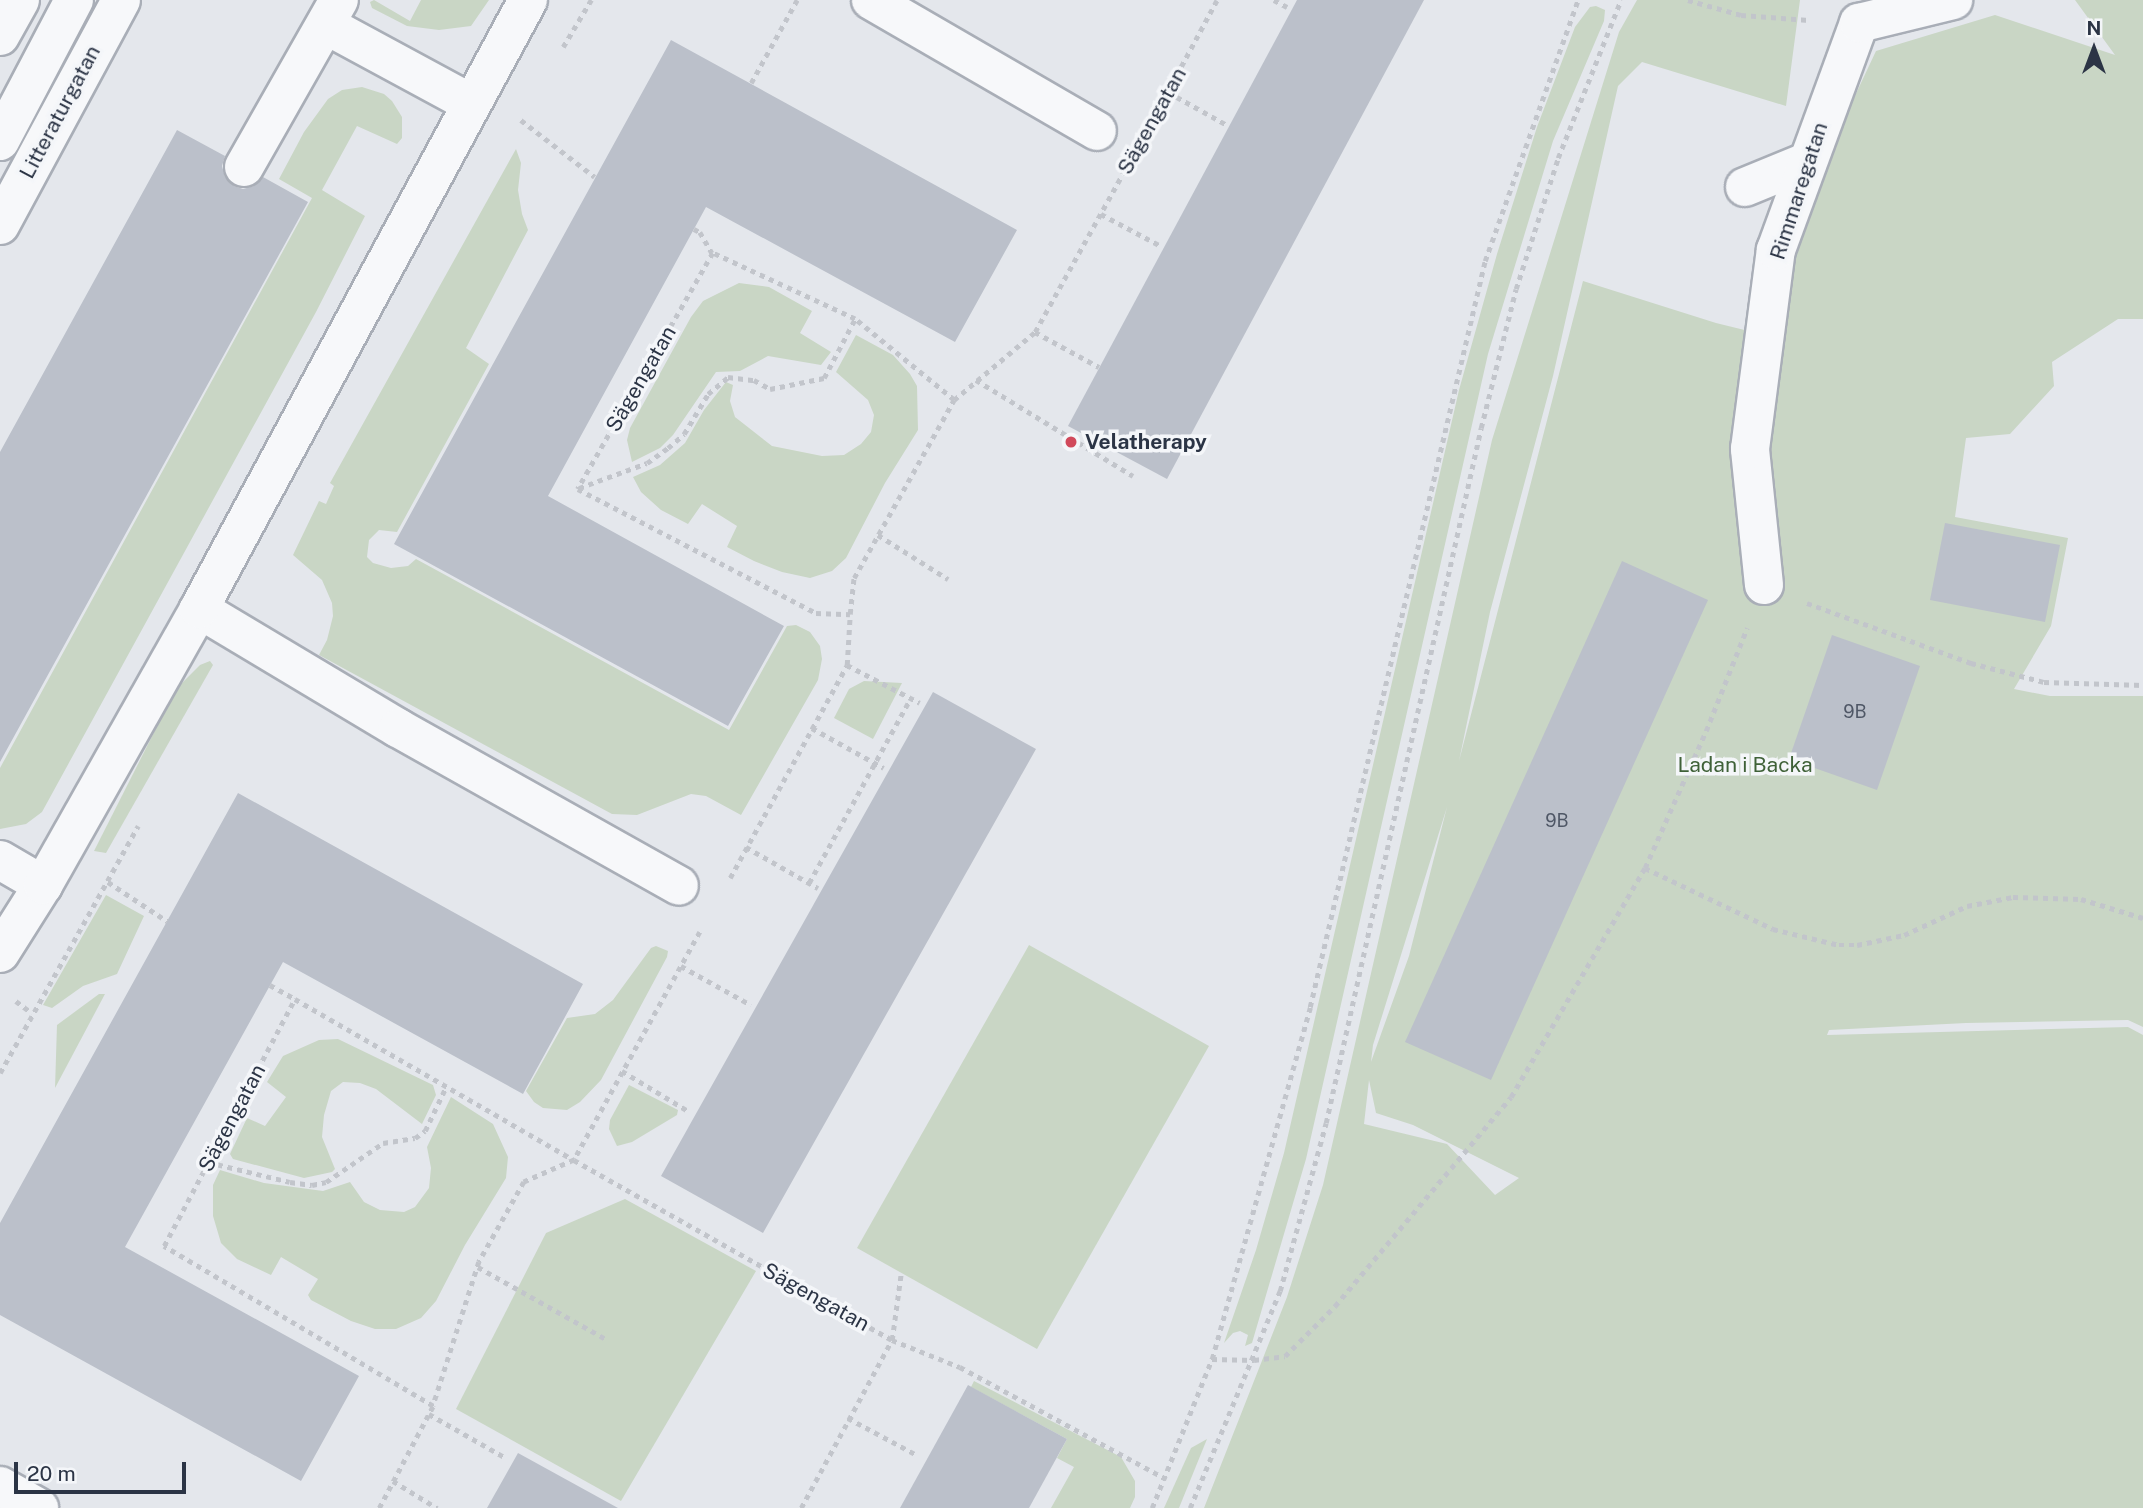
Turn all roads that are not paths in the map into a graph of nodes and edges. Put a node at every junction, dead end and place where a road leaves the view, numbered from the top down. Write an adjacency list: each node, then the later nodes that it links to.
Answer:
1 (20, 0): 8 (street)
2 (75, 0): 11 (street)
3 (121, 0): 15 (street, Litteraturgatan)
4 (528, 0): 9 (street)
5 (871, 0): 10 (street, Sägengatan)
6 (1953, 0): 12 (street, Rimmaregatan)
7 (333, 12): 9 (street); 13 (street)
8 (0, 36)
9 (470, 103): 17 (street)
10 (1097, 131)
11 (0, 141)
12 (1806, 162): 14 (street); 16 (street, Rimmaregatan)
13 (244, 167)
14 (1745, 187)
15 (0, 225)
16 (1764, 585)
17 (199, 609): 19 (street); 20 (street)
18 (0, 860): 19 (street)
19 (43, 885): 21 (street)
20 (679, 886)
21 (0, 953)
22 (0, 1486): 23 (street)
23 (39, 1508)

